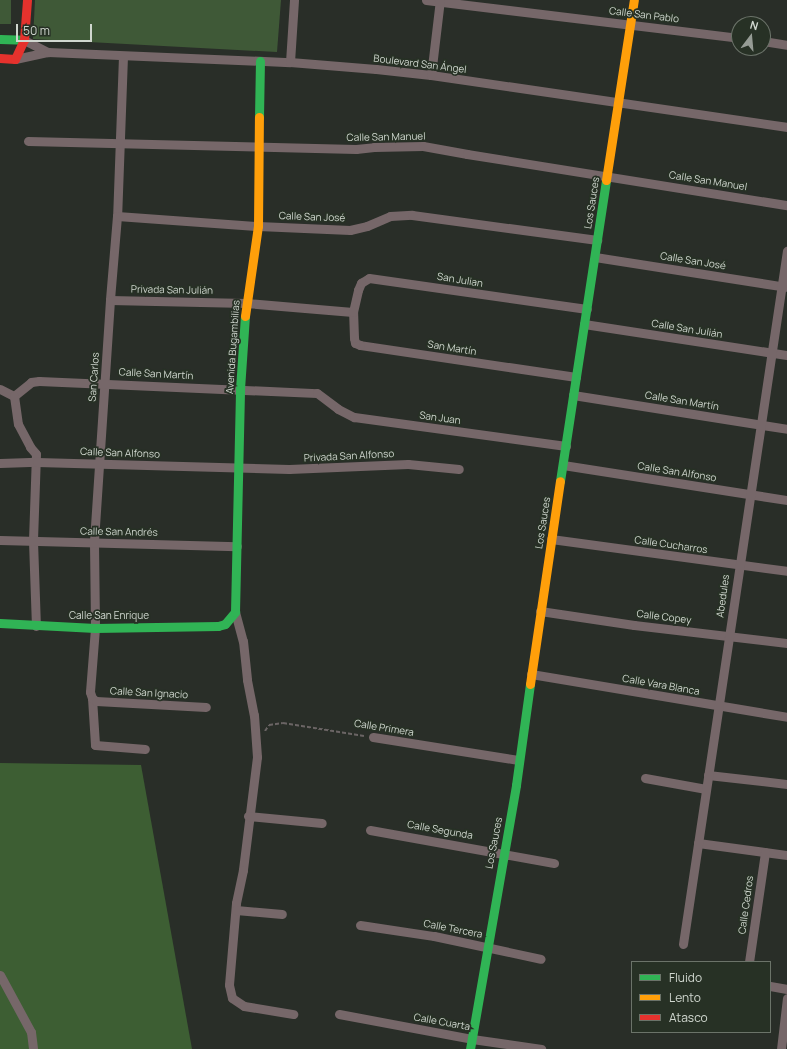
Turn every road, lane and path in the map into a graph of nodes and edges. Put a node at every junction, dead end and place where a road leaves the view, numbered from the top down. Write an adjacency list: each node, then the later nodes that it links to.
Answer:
1 (27, 0): 9 (street)
2 (294, 0): 17 (street)
3 (426, 0): 5 (street, Calle San Pablo)
4 (634, 0): 6 (street, Los Sauces)
5 (440, 1): 6 (street, Calle San Pablo); 18 (street)
6 (630, 24): 7 (street, Calle San Pablo); 19 (street, Los Sauces)
7 (731, 37)
8 (0, 39): 9 (street, Boulevard San Ángel)
9 (24, 40): 12 (street, Boulevard San Ángel); 15 (street)
10 (771, 42): 11 (street)
11 (787, 45)
12 (48, 52): 13 (street, Boulevard San Ángel); 15 (street, Boulevard San Ángel)
13 (123, 56): 16 (street, Boulevard San Ángel); 22 (street, San Carlos)
14 (0, 58): 15 (street, Boulevard San Ángel)
15 (15, 58)
16 (260, 61): 17 (street, Boulevard San Ángel); 23 (street, Avenida Bugambilias)
17 (290, 62): 18 (street, Boulevard San Ángel)
18 (431, 75): 19 (street, Boulevard San Ángel)
19 (618, 103): 20 (street, Boulevard San Ángel); 24 (street, Los Sauces)
20 (787, 127)
21 (28, 141): 22 (street, Calle San Manuel)
22 (120, 142): 23 (street, Calle San Manuel); 26 (street, San Carlos)
23 (259, 146): 24 (street, Calle San Manuel); 27 (street, Avenida Bugambilias)
24 (607, 176): 25 (street, Calle San Manuel); 28 (street, Los Sauces)
25 (787, 205)
26 (117, 216): 27 (street, Calle San José); 32 (street, San Carlos)
27 (258, 226): 28 (street, Calle San José); 33 (street, Avenida Bugambilias)
28 (597, 240): 30 (street, Los Sauces)
29 (787, 251): 31 (street, Abedules)
30 (595, 257): 31 (street, Calle San José); 34 (street, Los Sauces)
31 (784, 287): 37 (street, Abedules)
32 (110, 300): 33 (street, Privada San Julián); 40 (street, San Carlos)
33 (246, 303): 35 (street, Privada San Julián); 41 (street, Avenida Bugambilias)
34 (587, 309): 35 (street, San Julian); 36 (street, Los Sauces)
35 (353, 312): 39 (street, San Martín)
36 (584, 324): 37 (street, Calle San Julián); 39 (street, Los Sauces)
37 (770, 353): 38 (street, Calle San Julián); 46 (street, Abedules)
38 (787, 355)
39 (576, 377): 44 (street, Los Sauces)
40 (104, 382): 41 (street, Calle San Martín); 45 (street, Calle San Martín); 51 (street, San Carlos)
41 (240, 388): 43 (street, Calle San Martín); 53 (street, Avenida Bugambilias)
42 (0, 389): 45 (street)
43 (318, 393): 48 (street, San Juan)
44 (573, 395): 46 (street, Calle San Martín); 48 (street, Los Sauces)
45 (14, 396): 49 (street)
46 (760, 425): 47 (street, Calle San Martín); 55 (street, Abedules)
47 (787, 429)
48 (566, 446): 52 (street, Los Sauces)
49 (37, 462): 50 (street, Calle San Alfonso); 51 (street, Calle San Alfonso); 59 (street)
50 (0, 463)
51 (99, 464): 53 (street, Calle San Alfonso); 60 (street, San Carlos)
52 (563, 465): 55 (street, Calle San Alfonso); 57 (street, Los Sauces)
53 (239, 468): 54 (street, Privada San Alfonso); 61 (street, Avenida Bugambilias)
54 (459, 469)
55 (750, 494): 56 (street, Calle San Alfonso); 62 (street, Abedules)
56 (787, 500)
57 (551, 539): 62 (street, Calle Cucharros); 64 (street, Los Sauces)
58 (0, 540): 59 (street, Calle San Andrés)
59 (33, 541): 60 (street, Calle San Andrés); 67 (street)
60 (94, 543): 61 (street, Calle San Andrés); 68 (street, San Carlos)
61 (237, 546): 65 (street, Avenida Bugambilias)
62 (739, 565): 63 (street, Calle Cucharros); 69 (street, Abedules)
63 (787, 571)
64 (540, 611): 69 (street, Calle Copey); 71 (street, Los Sauces)
65 (235, 612): 68 (street, Calle San Enrique); 77 (street)
66 (0, 623): 67 (street, Calle San Enrique)
67 (36, 626): 68 (street, Calle San Enrique)
68 (95, 628): 72 (street, San Carlos)
69 (728, 636): 70 (street, Calle Copey); 73 (street, Abedules)
70 (787, 643)
71 (531, 674): 73 (street, Calle Vara Blanca); 79 (street, Los Sauces)
72 (92, 698): 74 (street, Calle San Ignacio); 78 (street, San Carlos)
73 (718, 706): 75 (street, Calle Vara Blanca); 80 (street, Abedules)
74 (206, 707)
75 (787, 716)
76 (373, 737): 77 (path, Calle Primera); 79 (street, Calle Primera)
77 (256, 744): 84 (street)
78 (145, 749)
79 (518, 760): 89 (street, Los Sauces)
80 (708, 775): 82 (street); 83 (street, Abedules)
81 (645, 778): 83 (street)
82 (787, 784)
83 (706, 789): 87 (street, Abedules)
84 (248, 816): 85 (street); 92 (street)
85 (322, 823)
86 (370, 830): 89 (street, Calle Segunda)
87 (698, 843): 88 (street); 95 (street, Abedules)
88 (765, 852): 90 (street); 98 (street, Calle Cedros)
89 (503, 853): 91 (street, Calle Segunda); 96 (street, Los Sauces)
90 (787, 855)
91 (554, 863)
92 (236, 910): 93 (street); 103 (street)
93 (282, 914)
94 (360, 925): 96 (street, Calle Tercera)
95 (683, 944)
96 (487, 947): 97 (street, Calle Tercera); 105 (street, Los Sauces)
97 (541, 959)
98 (750, 961)
99 (0, 975): 106 (street)
100 (771, 986): 101 (street)
101 (787, 989)
102 (787, 998): 109 (street)
103 (293, 1014)
104 (339, 1014): 105 (street, Calle Cuarta)
105 (472, 1039): 107 (street, Los Sauces); 108 (street, Calle Cuarta)
106 (33, 1049)
107 (470, 1049)
108 (540, 1049)
109 (781, 1049)

